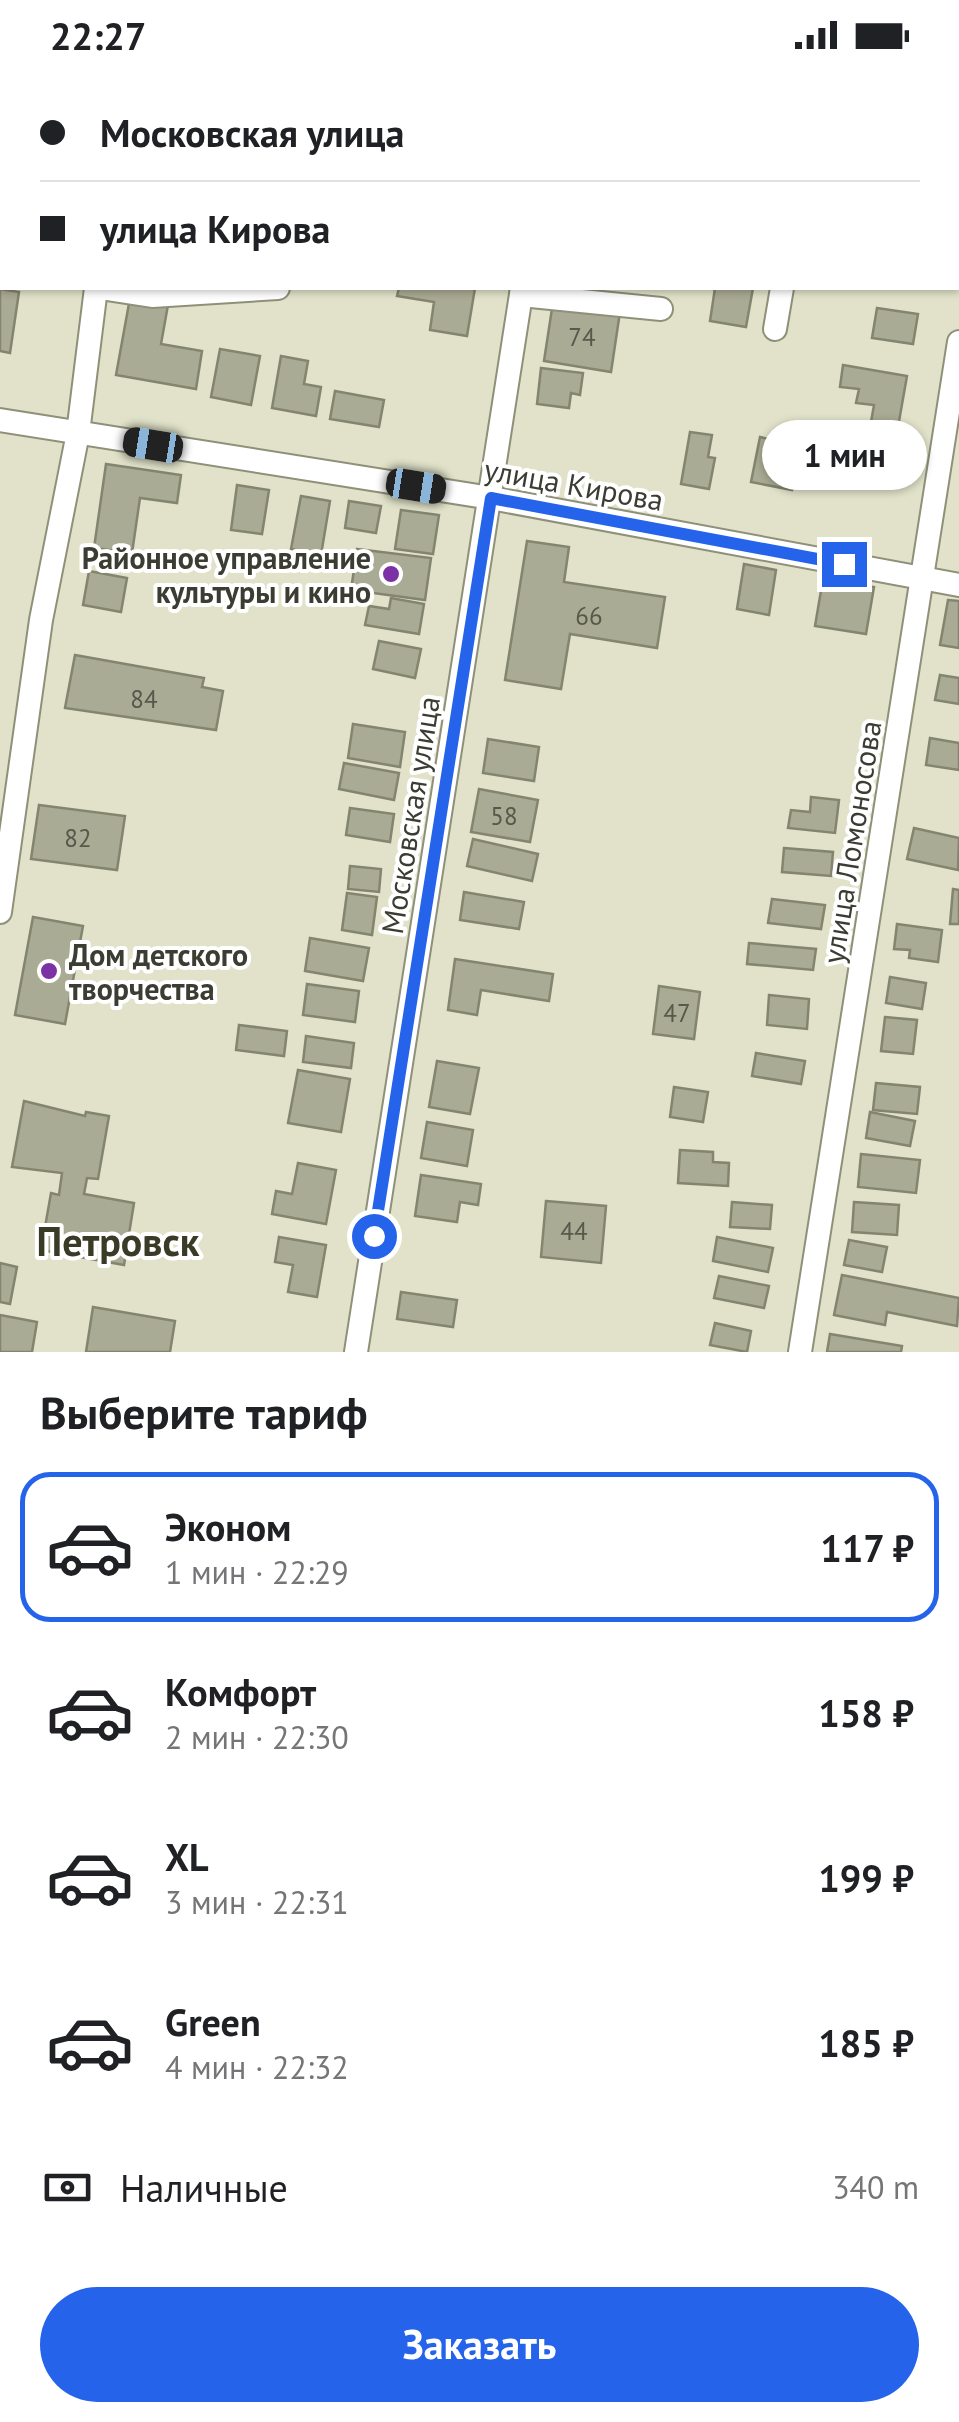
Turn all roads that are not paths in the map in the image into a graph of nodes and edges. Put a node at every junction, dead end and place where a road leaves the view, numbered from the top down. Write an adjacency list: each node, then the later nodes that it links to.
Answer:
1 (98, 290): 10 (street)
2 (112, 290): 3 (street)
3 (246, 290)
4 (782, 290): 7 (street)
5 (521, 291): 6 (street); 11 (street, Московская улица)
6 (661, 309)
7 (775, 329)
8 (959, 342): 12 (street, улица Ломоносова)
9 (0, 420): 10 (street, улица Кирова)
10 (78, 434): 11 (street, улица Кирова); 14 (street)
11 (491, 498): 12 (street, улица Кирова); 15 (street, Московская улица)
12 (923, 579): 13 (street, улица Кирова); 16 (street, улица Ломоносова)
13 (959, 584)
14 (0, 912)
15 (356, 1352)
16 (800, 1352)

